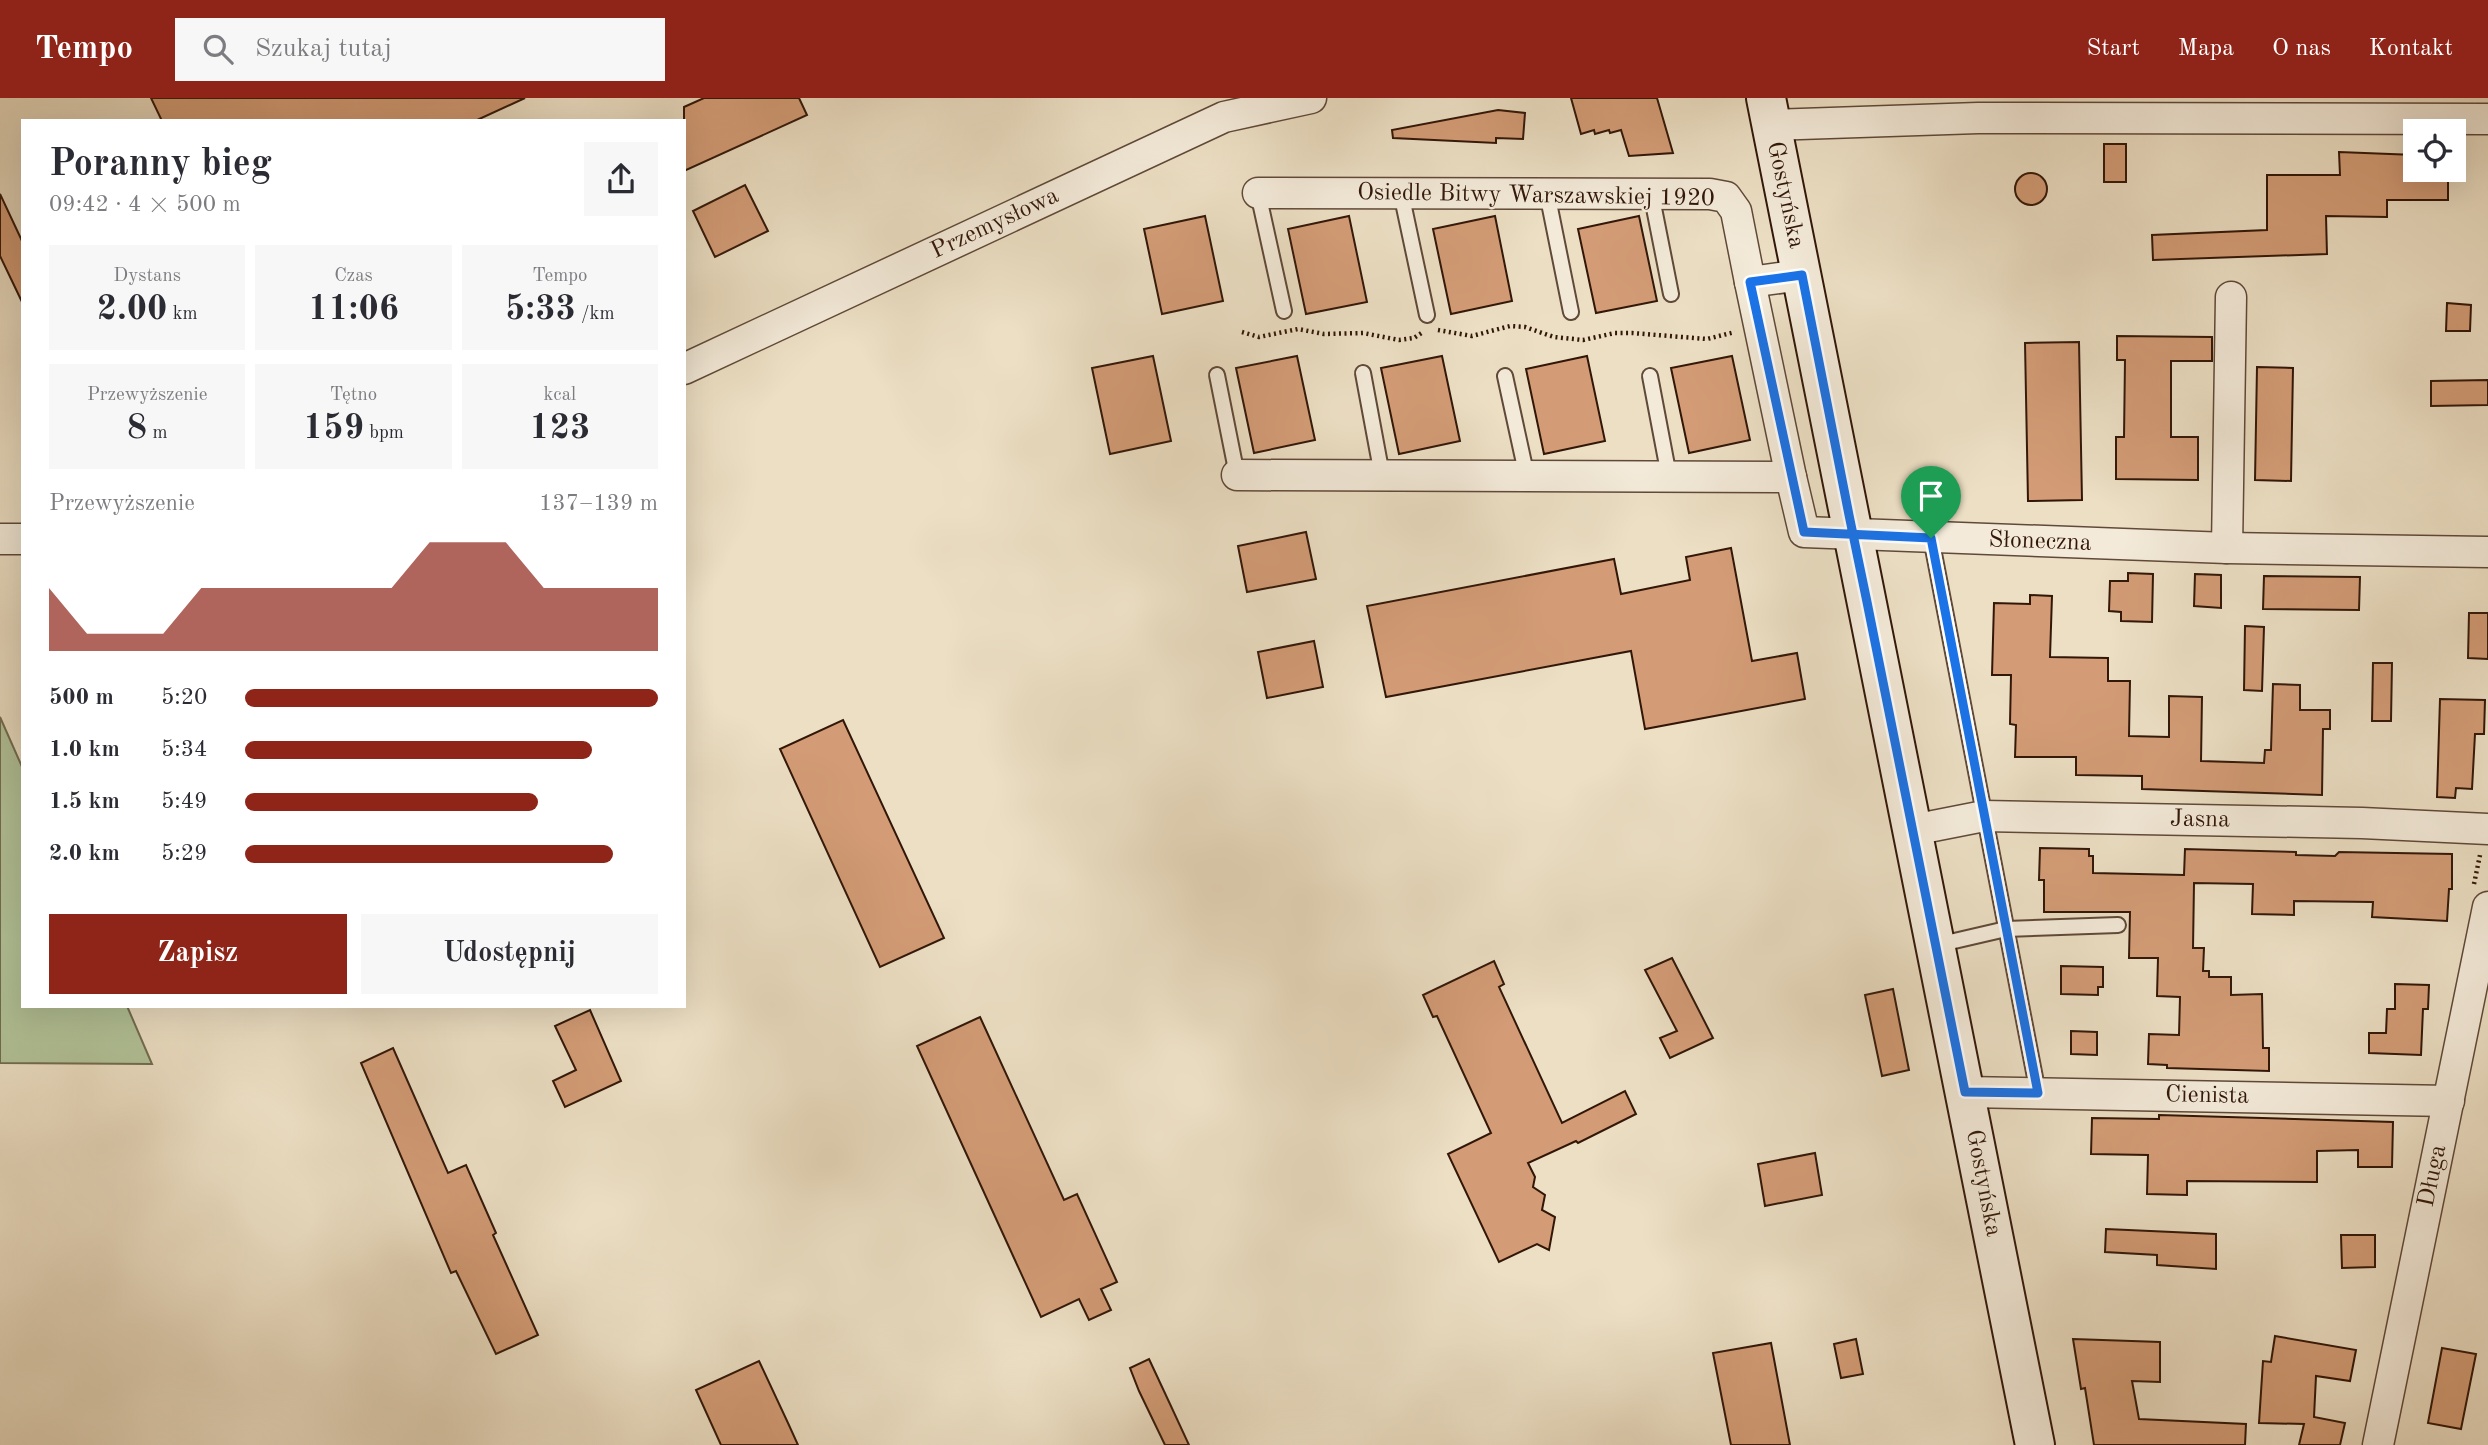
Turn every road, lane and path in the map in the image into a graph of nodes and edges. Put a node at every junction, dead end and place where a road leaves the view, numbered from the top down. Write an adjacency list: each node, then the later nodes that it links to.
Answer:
1 (1311, 98): 17 (street, Przemysłowa)
2 (1769, 112): 3 (street); 8 (main road, Gostyńska)
3 (2488, 119)
4 (1258, 193): 5 (street, Osiedle Bitwy Warszawskiej 1920); 12 (lane)
5 (1401, 193): 6 (street, Osiedle Bitwy Warszawskiej 1920); 14 (lane)
6 (1547, 193): 7 (street, Osiedle Bitwy Warszawskiej 1920); 13 (lane)
7 (1651, 194): 9 (street, Osiedle Bitwy Warszawskiej 1920); 10 (lane)
8 (1802, 275): 9 (street); 27 (main road, Gostyńska)
9 (1750, 282): 15 (street, Osiedle Bitwy Warszawskiej 1920)
10 (1671, 294)
11 (2231, 297): 31 (street)
12 (1284, 311)
13 (1571, 312)
14 (1427, 315)
15 (1760, 327): 16 (path); 26 (street, Osiedle Bitwy Warszawskiej 1920)
16 (1242, 332)
17 (686, 368)
18 (1363, 373): 23 (lane)
19 (1217, 375): 22 (lane)
20 (1505, 376): 25 (lane)
21 (1650, 376): 24 (lane)
22 (1237, 475): 23 (street)
23 (1382, 475): 25 (street)
24 (1669, 476): 25 (street); 26 (street)
25 (1527, 477)
26 (1791, 477): 27 (street, Osiedle Bitwy Warszawskiej 1920)
27 (1853, 535): 28 (street, Słoneczna); 35 (main road, Gostyńska)
28 (1931, 538): 31 (street, Słoneczna); 33 (lane)
29 (0, 539): 30 (street)
30 (21, 539)
31 (2227, 548): 32 (street, Słoneczna)
32 (2488, 552)
33 (1984, 816): 34 (street, Jasna); 35 (street, Jasna); 38 (lane)
34 (2488, 829)
35 (1913, 830): 39 (main road, Gostyńska)
36 (2488, 907): 42 (street, Długa)
37 (2118, 925): 38 (lane)
38 (2006, 929): 39 (lane); 41 (lane)
39 (1936, 946): 40 (main road, Gostyńska)
40 (1965, 1092): 41 (street, Cienista); 43 (main road, Gostyńska)
41 (2038, 1093): 42 (street, Cienista)
42 (2449, 1101): 44 (street, Długa)
43 (2035, 1445)
44 (2378, 1445)

